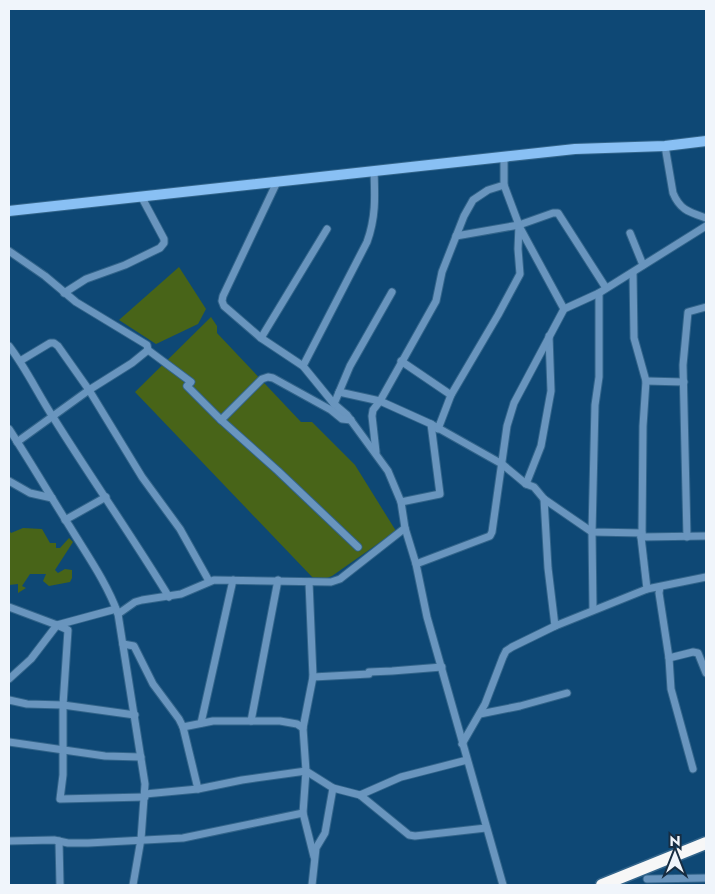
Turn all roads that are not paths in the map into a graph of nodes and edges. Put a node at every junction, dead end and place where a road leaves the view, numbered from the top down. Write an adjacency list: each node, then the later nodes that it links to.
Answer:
1 (706, 141): 2 (street)
2 (665, 146): 3 (street); 9 (street)
3 (504, 158): 4 (street); 6 (street)
4 (374, 171): 5 (street); 29 (street)
5 (277, 182): 7 (street); 24 (street)
6 (504, 185): 10 (street); 14 (street)
7 (141, 196): 8 (street); 20 (street)
8 (9, 211)
9 (706, 218)
10 (519, 225): 14 (street); 18 (street); 22 (street); 34 (street)
11 (706, 226): 16 (street)
12 (326, 229): 24 (street)
13 (630, 233): 16 (street)
14 (456, 236): 28 (street)
15 (9, 251): 20 (street)
16 (643, 265): 17 (street)
17 (633, 273): 18 (street); 30 (street)
18 (603, 290): 22 (street); 54 (street)
19 (392, 292): 33 (street)
20 (64, 293): 26 (street)
21 (706, 308): 31 (street)
22 (564, 309): 23 (street)
23 (548, 335): 45 (street); 46 (street)
24 (261, 338): 29 (street)
25 (9, 346): 27 (street)
26 (148, 350): 32 (street); 38 (street)
27 (20, 361): 32 (street); 37 (street)
28 (401, 361): 34 (street); 35 (street)
29 (303, 366): 36 (street)
30 (646, 381): 31 (street); 55 (street)
31 (684, 382): 57 (street)
32 (89, 390): 37 (street); 63 (street)
33 (339, 392): 35 (street); 36 (street)
34 (451, 395): 42 (street)
35 (380, 401): 40 (street); 44 (street)
36 (334, 404): 39 (street)
37 (52, 416): 43 (street); 48 (street)
38 (221, 420): 39 (street); 58 (street)
39 (351, 420): 44 (street)
40 (431, 424): 42 (street); 51 (street)
41 (9, 429): 43 (street)
42 (438, 429): 45 (street)
43 (17, 442): 49 (street)
44 (376, 454): 51 (street)
45 (502, 464): 46 (street); 59 (street)
46 (526, 484): 50 (street)
47 (11, 485): 49 (street)
48 (106, 497): 52 (street); 67 (street)
49 (52, 498): 52 (street)
50 (544, 499): 54 (street); 72 (street)
51 (401, 502): 53 (street)
52 (65, 520): 70 (street)
53 (405, 528): 59 (street); 64 (street)
54 (592, 532): 55 (street); 69 (street)
55 (642, 535): 57 (street); 66 (street)
56 (706, 536): 57 (street)
57 (687, 537)
58 (358, 547)
59 (416, 564): 75 (street)
60 (706, 577): 65 (street)
61 (233, 580): 62 (street); 63 (street); 85 (street)
62 (278, 580): 64 (street); 84 (street)
63 (209, 581): 67 (street)
64 (309, 582): 77 (street)
65 (660, 586): 66 (street); 74 (street)
66 (647, 589): 69 (street)
67 (168, 597): 70 (street)
68 (9, 607): 71 (street)
69 (593, 610): 72 (street)
70 (117, 612): 71 (street); 73 (street)
71 (57, 625): 78 (street); 81 (street)
72 (555, 626): 82 (street)
73 (123, 644): 83 (street); 86 (street)
74 (669, 658): 76 (street); 93 (street)
75 (442, 667): 77 (street); 89 (street)
76 (706, 673)
77 (313, 677): 87 (street)
78 (9, 679)
79 (567, 693): 82 (street)
80 (9, 700): 81 (street)
81 (63, 705): 83 (street); 90 (street)
82 (480, 714): 89 (street)
83 (135, 715): 91 (street)
84 (251, 721): 85 (street); 87 (street)
85 (201, 722): 86 (street)
86 (183, 727): 96 (street)
87 (303, 728): 94 (street)
88 (9, 742): 90 (street)
89 (462, 744): 92 (street)
90 (63, 750): 91 (street); 97 (street)
91 (142, 757): 97 (street)
92 (467, 760): 98 (street); 100 (street)
93 (693, 768)
94 (306, 771): 95 (street); 96 (street); 99 (street)
95 (333, 788): 98 (street); 105 (street)
96 (198, 789): 97 (street)
97 (145, 795): 101 (street)
98 (360, 795): 100 (street)
99 (303, 813): 101 (street); 105 (street)
100 (486, 828): 111 (street)
101 (141, 839): 103 (street); 109 (street)
102 (9, 841): 103 (street)
103 (60, 841): 108 (street)
104 (706, 843): 106 (highway)
105 (314, 857): 110 (street)
106 (646, 878): 107 (street); 112 (highway)
107 (706, 878)
108 (60, 885)
109 (133, 885)
110 (312, 885)
111 (503, 885)
112 (602, 885)

